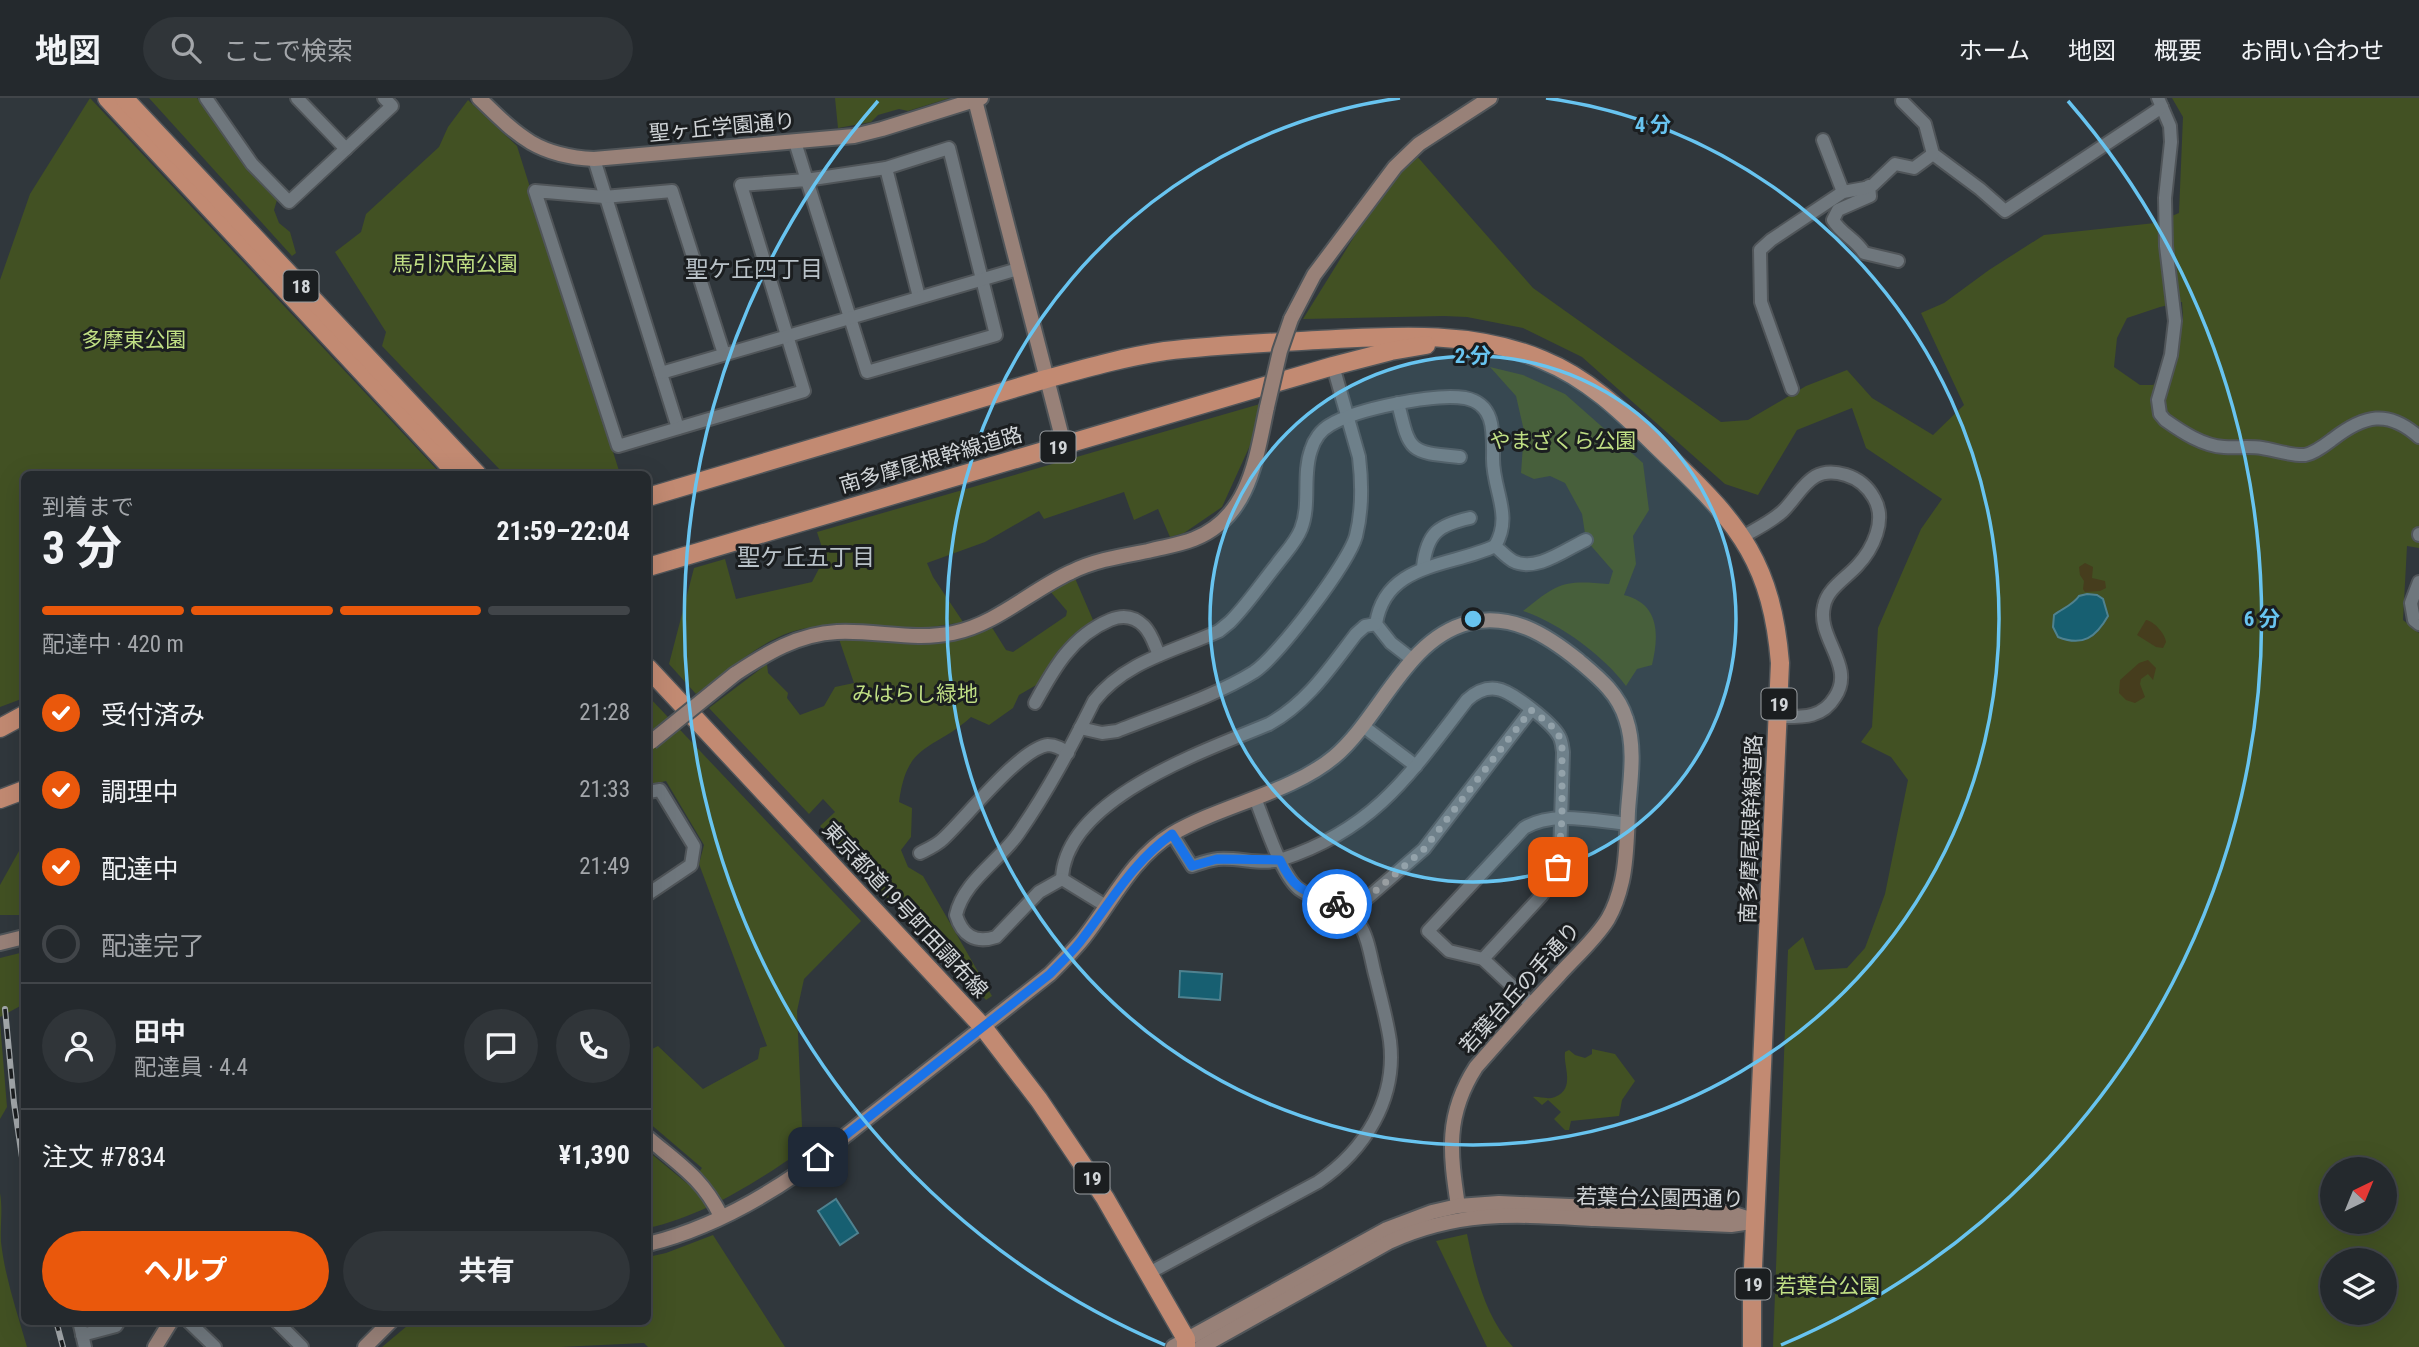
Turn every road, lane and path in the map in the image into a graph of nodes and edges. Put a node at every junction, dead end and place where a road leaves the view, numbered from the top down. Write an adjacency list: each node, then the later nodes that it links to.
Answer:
1 (107, 98): 39 (main road, 18)
2 (124, 98): 40 (main road, 18)
3 (206, 98): 13 (street)
4 (297, 98): 13 (street)
5 (384, 98): 13 (street)
6 (480, 98): 15 (street, 聖ヶ丘学園通り)
7 (1490, 98): 61 (street, bridge)
8 (978, 99): 12 (street, 聖ヶ丘学園通り); 22 (street)
9 (1900, 99): 14 (street)
10 (2160, 102): 14 (street); 36 (street)
11 (1823, 139): 19 (street)
12 (795, 142): 15 (street, 聖ヶ丘学園通り); 17 (street)
13 (346, 149)
14 (1933, 154): 18 (street)
15 (594, 159): 20 (street)
16 (886, 169): 17 (street); 23 (street); 24 (street)
17 (806, 180): 25 (street); 26 (street)
18 (1869, 186): 19 (street); 21 (street)
19 (1843, 192): 32 (street)
20 (604, 197): 28 (street); 30 (street); 35 (street)
21 (1898, 261)
22 (1018, 269): 23 (street); 31 (street)
23 (981, 279): 24 (street); 25 (street)
24 (919, 297): 25 (street)
25 (850, 318): 26 (street)
26 (787, 337): 28 (street); 35 (street)
27 (1471, 342): 29 (main road, 南多摩尾根幹線道路 / 19); 31 (main road, 南多摩尾根幹線道路 / 19); 43 (main road, 南多摩尾根幹線道路 / 19)
28 (724, 354): 30 (street)
29 (1333, 366): 34 (street); 37 (main road, 南多摩尾根幹線道路 / 19)
30 (661, 373): 35 (street)
31 (1046, 379): 37 (street); 41 (main road, 南多摩尾根幹線道路 / 19)
32 (1792, 389)
33 (1398, 404): 34 (street); 38 (street); 45 (street)
34 (1348, 417): 51 (street); 60 (street)
35 (678, 428)
36 (2419, 437)
37 (1064, 445): 46 (main road, 南多摩尾根幹線道路 / 19)
38 (1460, 457)
39 (454, 471)
40 (474, 471)
41 (651, 496)
42 (1470, 518): 47 (street)
43 (1742, 537): 57 (main road, 南多摩尾根幹線道路 / 19); 57 (street)
44 (1586, 540): 45 (street)
45 (1495, 547): 47 (street)
46 (651, 566)
47 (1423, 568): 49 (street)
48 (2419, 582): 50 (street)
49 (1376, 624): 52 (street); 73 (street)
50 (2419, 624)
51 (1159, 655): 54 (street); 60 (street)
52 (1413, 660): 58 (street, 若葉台丘の手通り); 69 (street, 若葉台丘の手通り)
53 (651, 671): 81 (main road, 東京都道19号町田調布線 / 19)
54 (1035, 703)
55 (1531, 710): 63 (street); 68 (street); 76 (street)
56 (21, 717): 59 (main road)
57 (1778, 717): 85 (main road, 南多摩尾根幹線道路 / 19)
58 (1363, 726): 63 (street); 66 (street, 若葉台丘の手通り)
59 (0, 728)
60 (1080, 728): 62 (street)
61 (651, 741)
62 (1068, 753): 71 (street); 73 (street)
63 (1416, 765): 72 (street)
64 (21, 791): 67 (main road)
65 (651, 792): 74 (street)
66 (1255, 798): 70 (street, 若葉台丘の手通り); 72 (street)
67 (0, 799)
68 (1562, 818): 69 (street); 79 (street); 79 (street)
69 (1628, 824): 80 (street, 若葉台丘の手通り)
70 (1172, 834): 72 (street); 75 (street, 若葉台丘の手通り)
71 (920, 853)
72 (1280, 860): 76 (street)
73 (1062, 879): 75 (street)
74 (651, 892)
75 (1105, 906): 81 (street, 若葉台丘の手通り)
76 (1350, 913): 87 (street)
77 (21, 938): 78 (street)
78 (0, 943)
79 (1483, 959): 80 (street)
80 (1531, 1004): 83 (street, 若葉台丘の手通り)
81 (983, 1027): 84 (street, 若葉台丘の手通り); 87 (main road, 東京都道19号町田調布線 / 19)
82 (651, 1140): 84 (street)
83 (1458, 1206): 85 (street, 若葉台公園西通り); 94 (street, 若葉台公園西通り)
84 (721, 1216): 86 (street, 若葉台丘の手通り)
85 (1756, 1221): 94 (street, 若葉台公園西通り); 99 (main road, 南多摩尾根幹線道路 / 19)
86 (651, 1243)
87 (1149, 1273): 94 (main road, 東京都道19号町田調布線 / 19)
88 (117, 1325): 93 (street)
89 (169, 1325): 95 (street)
90 (192, 1325): 96 (street)
91 (280, 1325): 97 (street)
92 (387, 1325): 98 (street)
93 (84, 1341)
94 (1188, 1345)
95 (155, 1347)
96 (215, 1347)
97 (302, 1347)
98 (365, 1347)
99 (1752, 1347)

